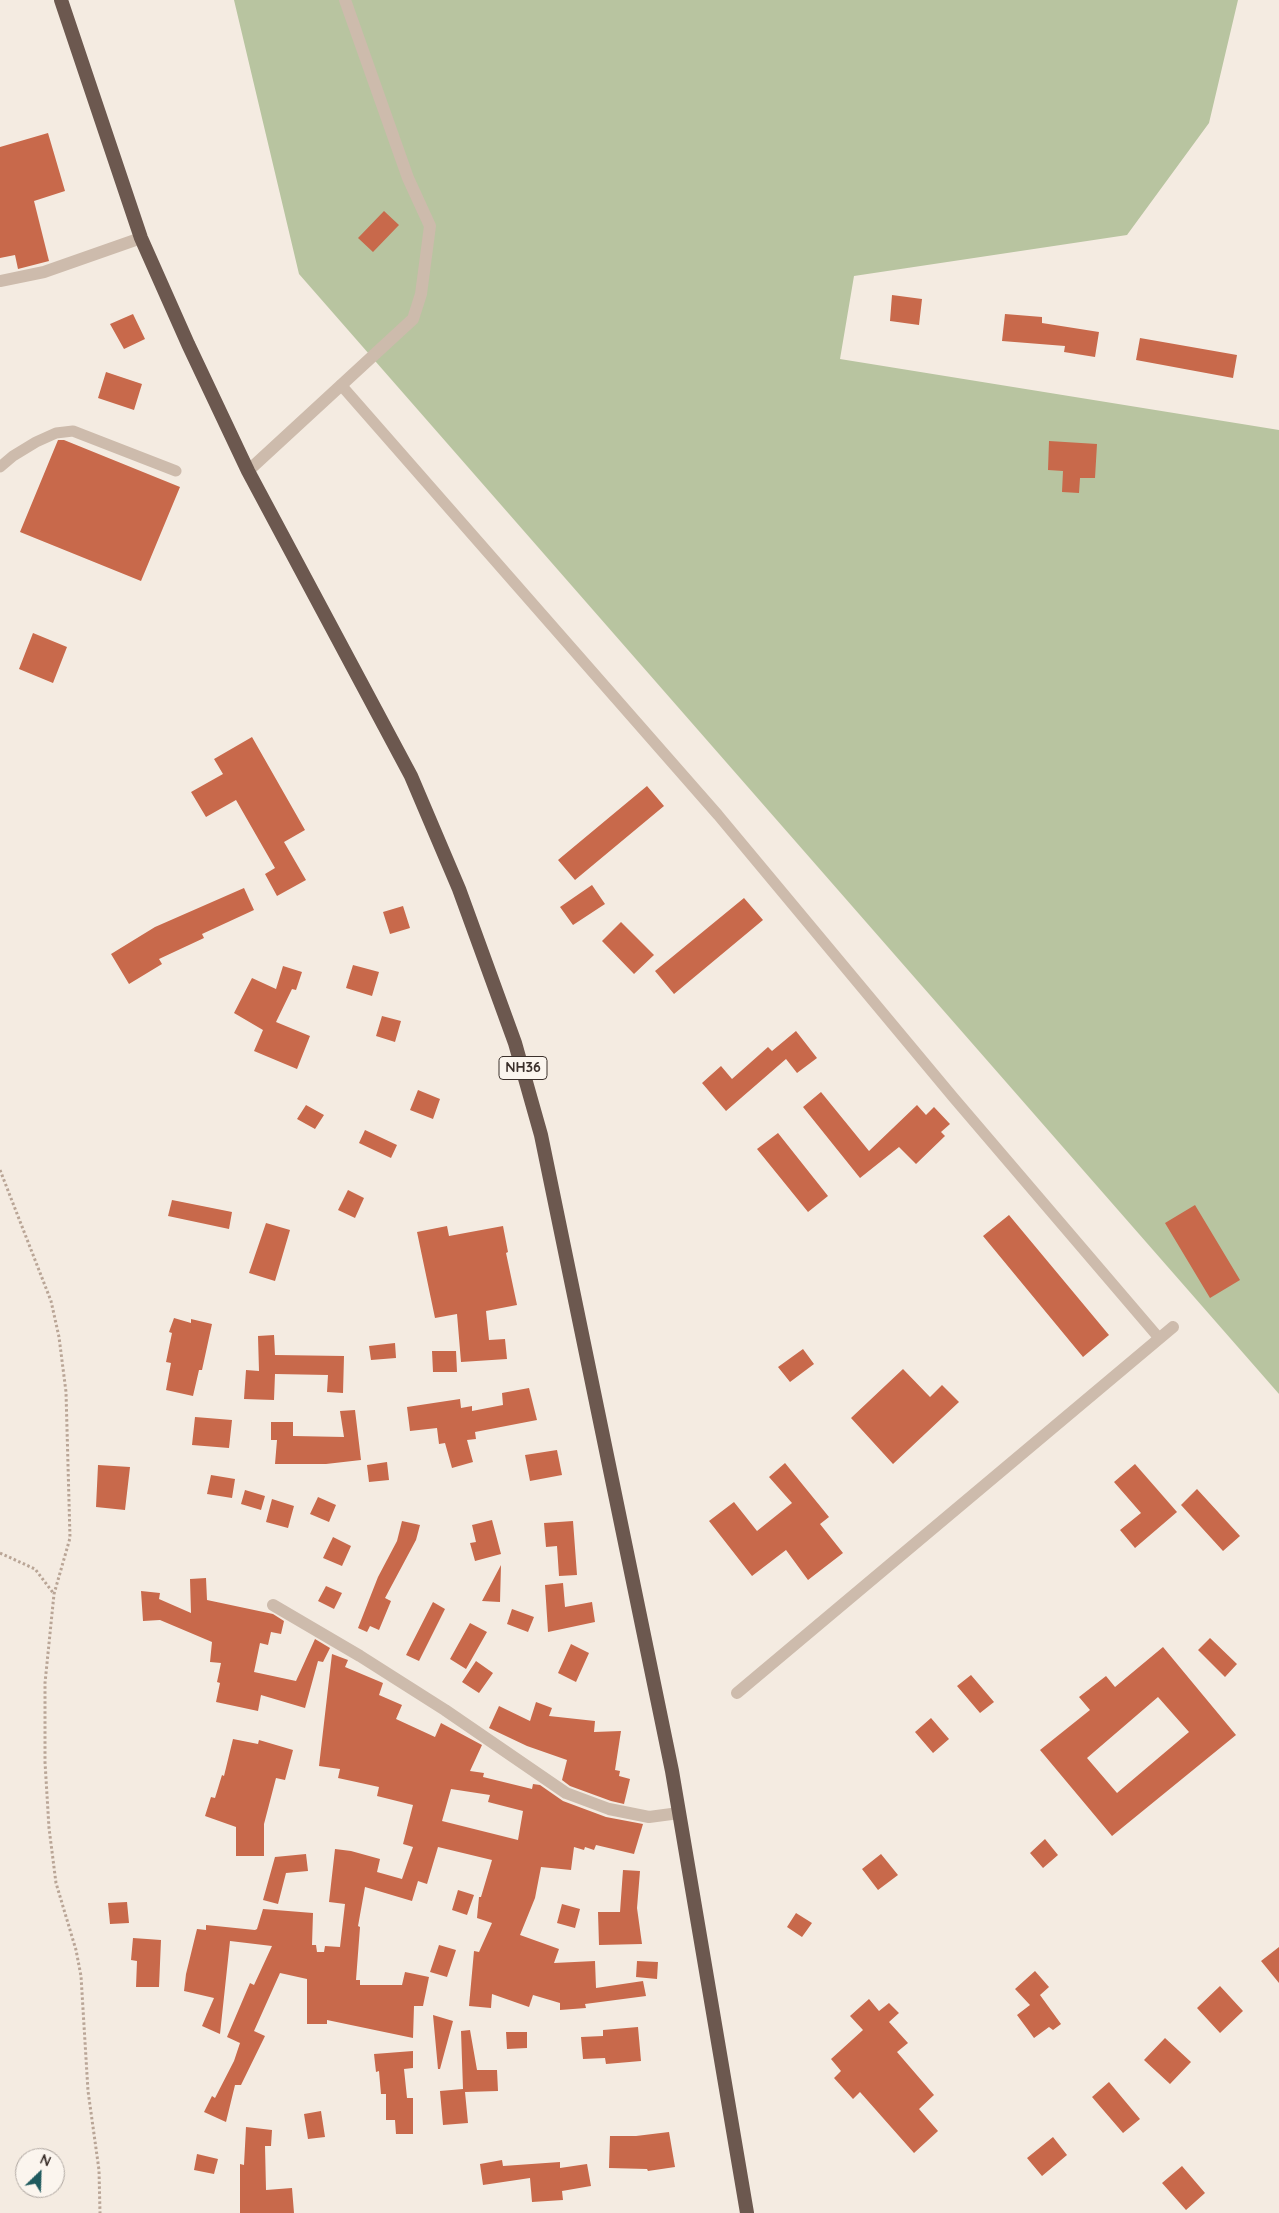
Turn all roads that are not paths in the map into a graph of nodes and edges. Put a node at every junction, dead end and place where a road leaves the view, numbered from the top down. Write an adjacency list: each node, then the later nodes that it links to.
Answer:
1 (61, 0): 3 (highway, NH36)
2 (344, 0): 5 (street)
3 (141, 238): 4 (street); 8 (highway, NH36)
4 (0, 281)
5 (341, 384): 8 (street); 10 (lane)
6 (0, 468): 7 (lane)
7 (176, 471)
8 (248, 471): 13 (highway, NH36)
9 (1173, 1327): 10 (street)
10 (1159, 1338): 12 (street)
11 (273, 1605): 13 (street)
12 (736, 1693)
13 (679, 1813): 14 (highway, NH36)
14 (748, 2213)

